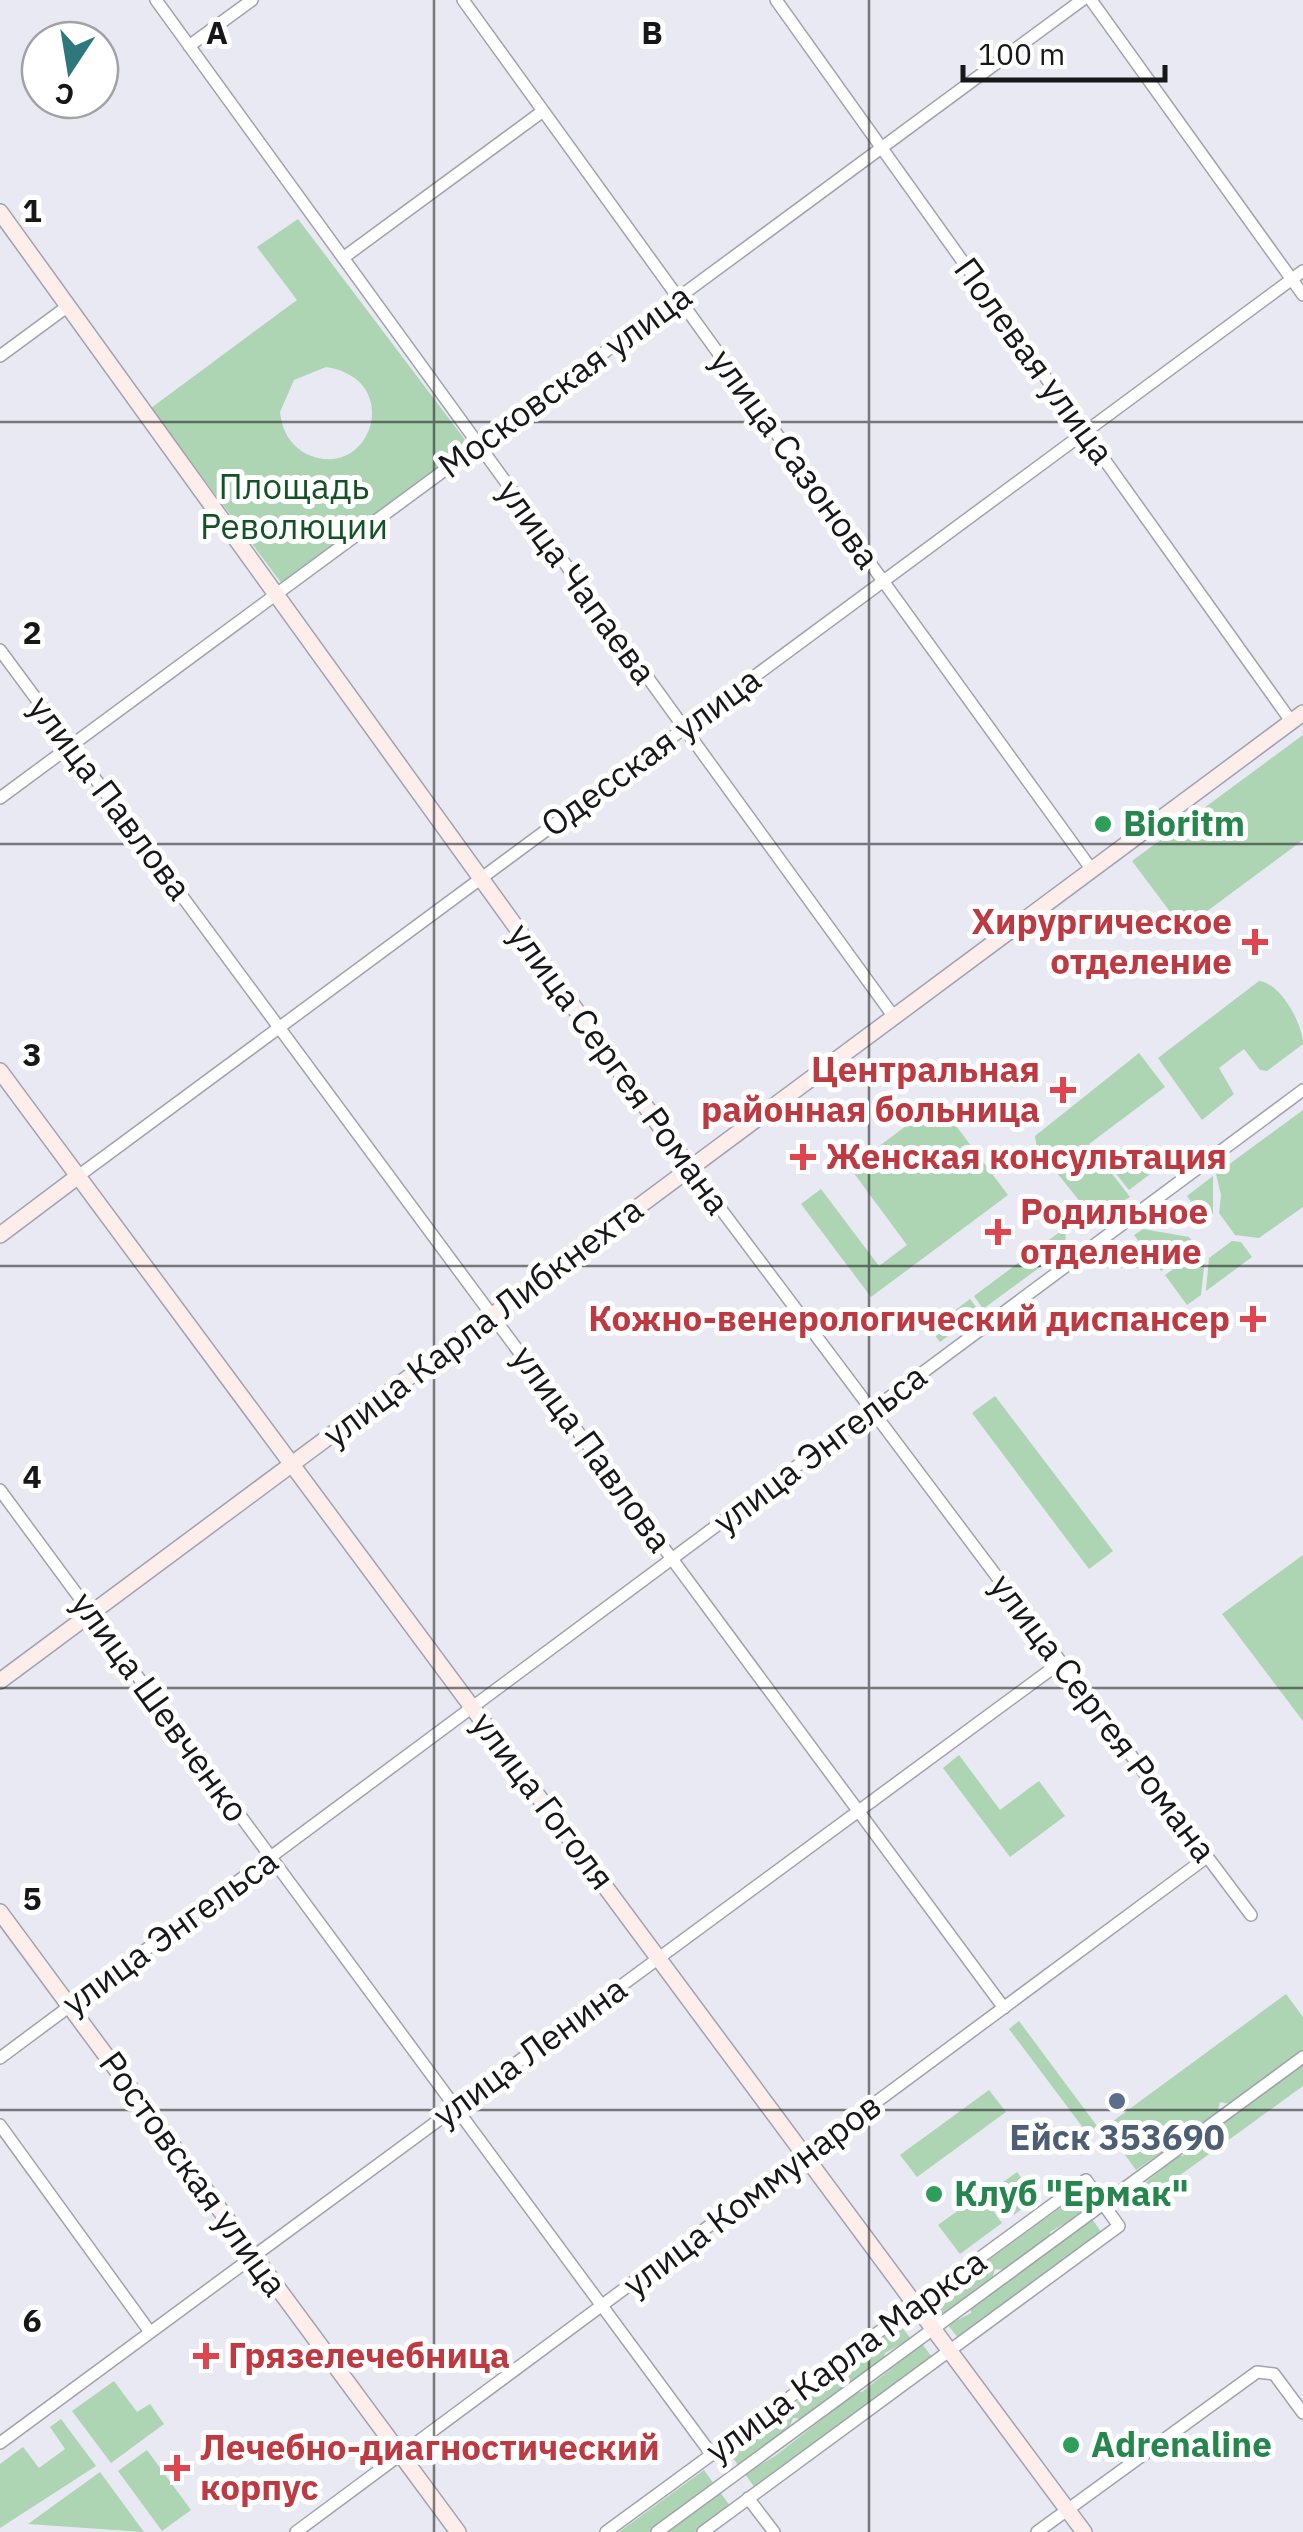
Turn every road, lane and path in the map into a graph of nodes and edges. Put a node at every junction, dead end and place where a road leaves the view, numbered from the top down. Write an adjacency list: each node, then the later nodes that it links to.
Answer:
1 (156, 0): 8 (street, улица Чапаева)
2 (252, 0): 8 (street)
3 (481, 0): 7 (street)
4 (776, 0): 10 (street, Полевая улица)
5 (1082, 0): 10 (street, Московская улица)
6 (1091, 0): 14 (street)
7 (466, 4): 9 (street, улица Сазонова)
8 (190, 46): 12 (street, улица Чапаева)
9 (543, 111): 12 (street); 16 (street, улица Сазонова)
10 (881, 148): 16 (street, Московская улица); 19 (street, Полевая улица)
11 (0, 212): 17 (street, улица Сергея Романа)
12 (343, 258): 20 (street, улица Чапаева)
13 (1303, 271): 14 (street, Одесская улица)
14 (1292, 280): 15 (street); 19 (street, Одесская улица)
15 (1303, 295)
16 (678, 299): 20 (street, Московская улица); 21 (street, улица Сазонова)
17 (68, 306): 18 (street); 22 (street, улица Сергея Романа)
18 (0, 356)
19 (1085, 432): 21 (street, Одесская улица); 24 (street, Полевая улица)
20 (479, 444): 22 (street, Московская улица); 25 (street, улица Чапаева)
21 (883, 581): 25 (street, Одесская улица); 28 (street, улица Сазонова)
22 (276, 594): 26 (street, Московская улица); 29 (street, улица Сергея Романа)
23 (0, 650): 26 (street, улица Павлова)
24 (1297, 717): 28 (street, улица Карла Либкнехта)
25 (682, 728): 29 (street, Одесская улица); 30 (street, улица Чапаева)
26 (71, 746): 27 (street, Московская улица); 31 (street, улица Павлова)
27 (0, 798)
28 (1092, 870): 30 (street, улица Карла Либкнехта)
29 (480, 878): 31 (street, Одесская улица); 34 (street, улица Сергея Романа)
30 (894, 1017): 34 (street, улица Карла Либкнехта)
31 (280, 1027): 35 (street, Одесская улица); 37 (street, улица Павлова)
32 (0, 1071): 35 (street, улица Гоголя)
33 (1303, 1090): 38 (street, улица Энгельса)
34 (690, 1168): 37 (street, улица Карла Либкнехта); 38 (street, улица Сергея Романа)
35 (77, 1178): 36 (street, Одесская улица); 39 (street, улица Гоголя)
36 (0, 1235)
37 (493, 1314): 39 (street, улица Карла Либкнехта); 41 (street, улица Павлова)
38 (872, 1411): 41 (street, улица Энгельса); 43 (street, улица Сергея Романа)
39 (292, 1464): 42 (street, улица Карла Либкнехта); 45 (street, улица Гоголя)
40 (0, 1490): 42 (street, улица Шевченко)
41 (673, 1559): 45 (street, улица Энгельса); 46 (street, улица Павлова)
42 (91, 1613): 44 (street, улица Карла Либкнехта); 48 (street, улица Шевченко)
43 (1061, 1662): 46 (street, улица Ленина); 47 (street, улица Сергея Романа)
44 (0, 1681)
45 (473, 1708): 48 (street, улица Энгельса); 51 (street, улица Гоголя)
46 (858, 1811): 51 (street, улица Ленина); 53 (street, улица Павлова)
47 (1207, 1857): 50 (street, улица Сергея Романа); 53 (street, улица Коммунаров)
48 (271, 1858): 52 (street, улица Энгельса); 56 (street, улица Шевченко)
49 (0, 1912): 52 (street, Ростовская улица)
50 (1251, 1915)
51 (659, 1958): 56 (street, улица Ленина); 58 (street, улица Гоголя)
52 (70, 2007): 55 (street, улица Энгельса); 60 (street, Ростовская улица)
53 (1004, 2008): 58 (street, улица Коммунаров)
54 (1303, 2057): 59 (street)
55 (0, 2058)
56 (456, 2108): 60 (street, улица Ленина); 61 (street, улица Шевченко)
57 (0, 2125): 64 (street)
58 (805, 2155): 61 (street, улица Коммунаров); 62 (street, улица Гоголя)
59 (1103, 2204): 62 (street, улица Карла Маркса); 63 (street); 65 (street, улица Карла Маркса)
60 (254, 2256): 64 (street, улица Ленина); 68 (street, Ростовская улица)
61 (603, 2305): 68 (street, улица Коммунаров); 69 (street, улица Шевченко)
62 (916, 2305): 63 (street, улица Гоголя); 69 (street, улица Карла Маркса)
63 (933, 2329): 65 (street, улица Гоголя); 75 (street)
64 (150, 2332): 67 (street, улица Ленина)
65 (949, 2350): 70 (street, улица Карла Маркса); 71 (street, улица Гоголя)
66 (1303, 2413): 71 (street)
67 (0, 2443)
68 (400, 2455): 72 (street, улица Коммунаров); 73 (street, Ростовская улица)
69 (712, 2455): 74 (street, улица Карла Маркса)
70 (748, 2498): 76 (street, улица Карла Маркса); 77 (street)
71 (1067, 2510): 78 (street); 79 (street, улица Гоголя)
72 (296, 2532)
73 (458, 2532)
74 (606, 2532)
75 (657, 2532)
76 (702, 2532)
77 (774, 2532)
78 (1037, 2532)
79 (1084, 2532)

